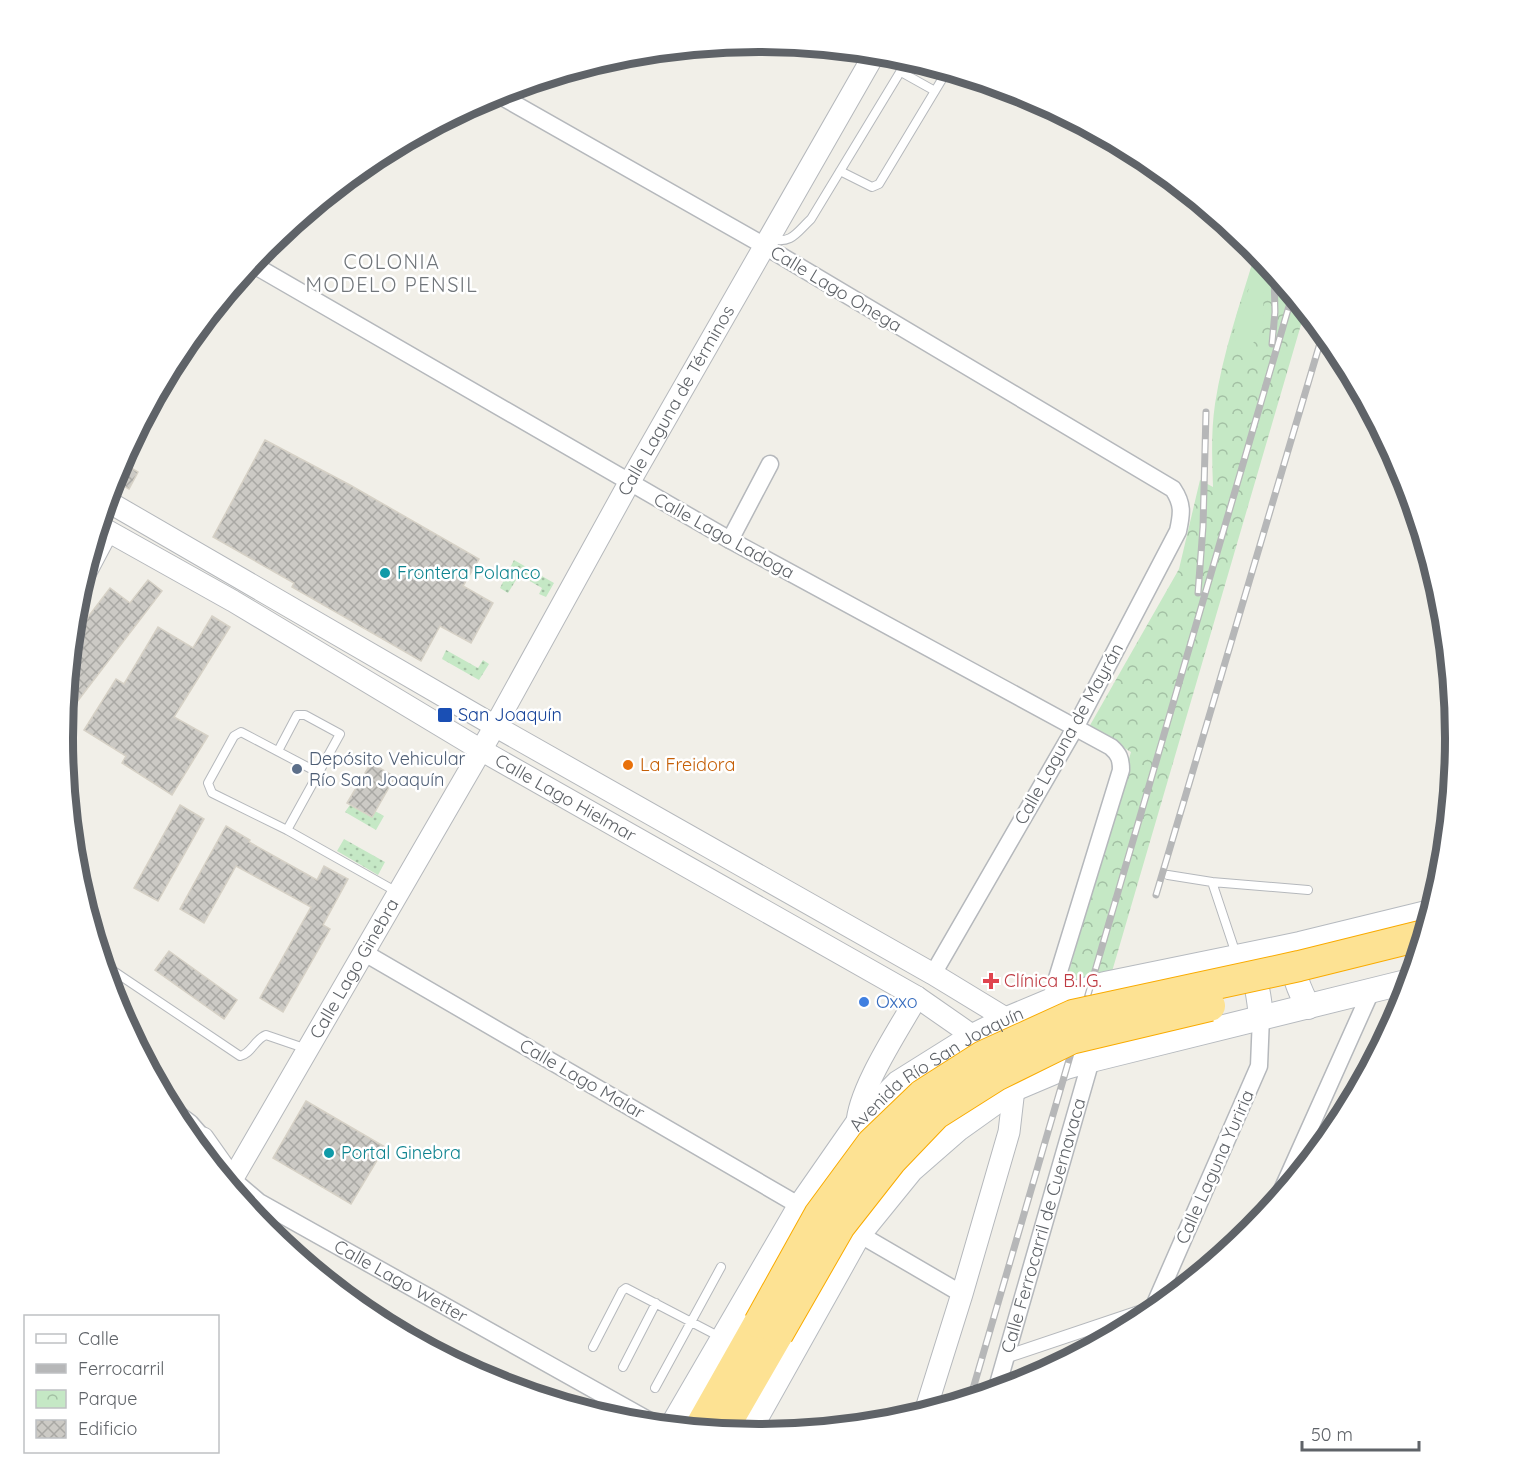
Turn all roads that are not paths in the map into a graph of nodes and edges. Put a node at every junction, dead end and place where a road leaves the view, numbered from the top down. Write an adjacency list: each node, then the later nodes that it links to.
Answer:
1 (869, 62): 8 (street, Calle Laguna de Términos)
2 (903, 68): 3 (lane)
3 (901, 72): 5 (lane); 7 (lane)
4 (943, 78): 5 (lane)
5 (935, 91): 7 (lane)
6 (508, 100): 8 (street, Calle Lago Onega)
7 (840, 171): 8 (lane)
8 (768, 243): 11 (street, Calle Laguna de Términos); 12 (street, Calle Lago Onega)
9 (260, 268): 11 (street, Calle Lago Ladoga)
10 (770, 464): 15 (street)
11 (629, 483): 15 (street, Calle Lago Ladoga); 16 (street, Calle Laguna de Términos)
12 (1173, 489): 17 (street, Calle Laguna de Mayrán)
13 (114, 505): 16 (street, Calle Lago Hielmar)
14 (106, 530): 18 (street, Calle Lago Hielmar)
15 (730, 540): 17 (street, Calle Lago Ladoga)
16 (495, 726): 18 (street, Calle Laguna de Términos); 32 (street, Calle Lago Hielmar)
17 (1075, 728): 32 (street, Calle Laguna de Mayrán); 37 (street)
18 (481, 750): 25 (street, Calle Lago Ginebra); 36 (street, Calle Lago Hielmar)
19 (278, 751): 20 (lane); 20 (lane); 21 (lane)
20 (319, 773): 21 (lane)
21 (287, 830): 25 (lane)
22 (1168, 875): 23 (lane)
23 (1212, 882): 24 (lane); 30 (lane)
24 (1308, 890)
25 (397, 892): 29 (street, Calle Lago Ginebra)
26 (1422, 914): 28 (main road, Avenida Río San Joaquín)
27 (1416, 937): 58 (highway, Avenida Río San Joaquín, bridge)
28 (1300, 944): 30 (main road, Avenida Río San Joaquín); 38 (main road)
29 (363, 952): 42 (street, Calle Lago Ginebra); 50 (street, Calle Lago Malar)
30 (1238, 958): 37 (main road, Avenida Río San Joaquín); 39 (main road)
31 (114, 971): 42 (lane)
32 (933, 974): 40 (street, Calle Lago Hielmar)
33 (1402, 978): 58 (highway, Avenida Río San Joaquín, bridge)
34 (1401, 980): 35 (main road, Avenida Río San Joaquín)
35 (1372, 989): 38 (main road, Avenida Río San Joaquín); 47 (street)
36 (916, 997): 41 (street, Calle Lago Hielmar); 45 (street)
37 (1050, 1001): 40 (main road, Avenida Río San Joaquín)
38 (1308, 1007): 39 (main road, Avenida Río San Joaquín)
39 (1261, 1017): 43 (main road, Avenida Río San Joaquín); 54 (street, Calle Laguna Yuriria)
40 (1007, 1019): 41 (main road, Avenida Río San Joaquín)
41 (973, 1036): 44 (street, Calle Lago Hielmar); 45 (main road, Avenida Río San Joaquín)
42 (307, 1049): 48 (street, Calle Lago Ginebra)
43 (1091, 1060): 44 (main road, Avenida Río San Joaquín); 61 (street, Calle Ferrocarril de Cuernavaca)
44 (1014, 1089): 46 (main road, Avenida Río San Joaquín); 53 (street)
45 (857, 1124): 46 (main road); 50 (main road, Avenida Río San Joaquín)
46 (911, 1170): 51 (main road, Avenida Río San Joaquín)
47 (1290, 1172)
48 (232, 1178)
49 (243, 1191): 66 (street, Calle Lago Wetter)
50 (800, 1206): 59 (main road, Avenida Río San Joaquín)
51 (859, 1234): 53 (street); 70 (main road, Avenida Río San Joaquín)
52 (721, 1267): 57 (lane)
53 (962, 1294): 65 (street)
54 (1158, 1296)
55 (656, 1303): 57 (lane); 60 (lane); 62 (lane)
56 (1124, 1319): 61 (street)
57 (691, 1322): 59 (lane); 64 (lane)
58 (769, 1328): 68 (highway, Avenida Río San Joaquín); 69 (highway, Avenida Río San Joaquín)
59 (723, 1338): 67 (main road, Avenida Río San Joaquín)
60 (593, 1347)
61 (1005, 1357): 63 (street, Calle Ferrocarril de Cuernavaca)
62 (623, 1367)
63 (999, 1381)
64 (655, 1388)
65 (928, 1403)
66 (627, 1411)
67 (676, 1420)
68 (704, 1422)
69 (726, 1423)
70 (753, 1424)

